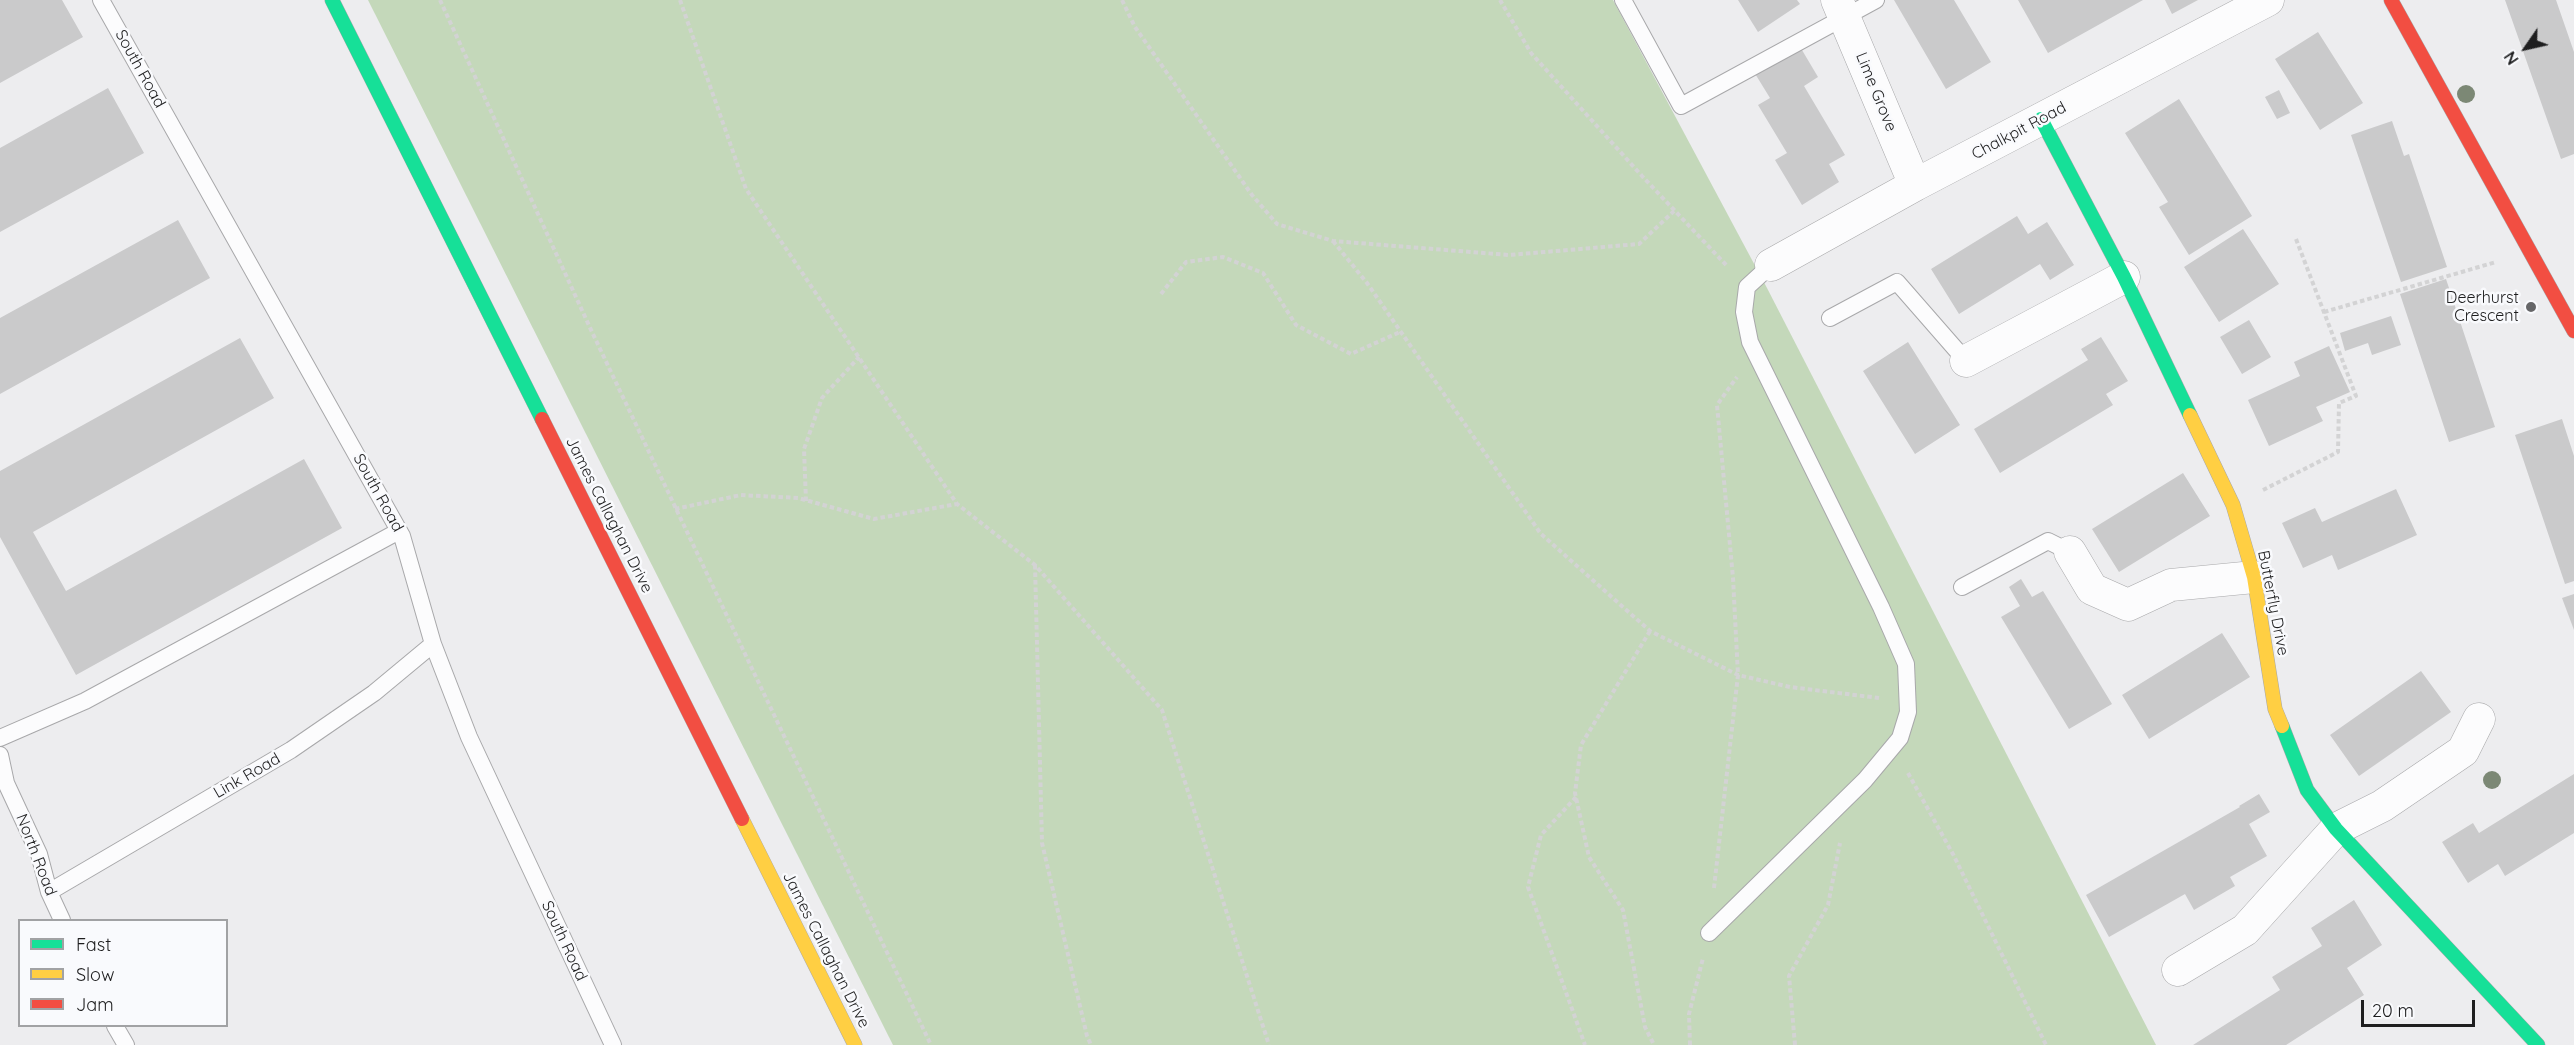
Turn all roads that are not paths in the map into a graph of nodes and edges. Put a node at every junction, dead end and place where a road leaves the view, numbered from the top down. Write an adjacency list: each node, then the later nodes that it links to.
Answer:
1 (101, 0): 15 (lane, South Road)
2 (332, 0): 31 (street, James Callaghan Drive)
3 (1623, 0): 7 (lane)
4 (1876, 0): 7 (lane)
5 (2268, 0): 8 (street, Chalkpit Road)
6 (2391, 0): 13 (street)
7 (1841, 9): 9 (street, Lime Grove)
8 (2041, 119): 9 (street, Chalkpit Road); 11 (street, Butterfly Drive)
9 (1916, 185): 10 (street, Chalkpit Road)
10 (1771, 265): 26 (lane)
11 (2124, 277): 14 (street); 17 (street, Butterfly Drive)
12 (1830, 318): 14 (lane)
13 (2574, 331)
14 (1966, 361)
15 (399, 531): 19 (lane, South Road); 21 (lane)
16 (2070, 552): 17 (street); 18 (lane)
17 (2254, 577): 23 (street, Butterfly Drive)
18 (1962, 588)
19 (433, 644): 24 (lane, Link Road); 30 (lane, South Road)
20 (2479, 718): 23 (street)
21 (0, 738)
22 (0, 755): 24 (lane, North Road)
23 (2336, 829): 27 (street); 32 (street, Butterfly Drive)
24 (49, 892): 25 (lane, North Road)
25 (61, 919)
26 (1710, 933)
27 (2178, 970)
28 (116, 1027): 29 (lane)
29 (126, 1045)
30 (614, 1045)
31 (855, 1045)
32 (2538, 1045)

